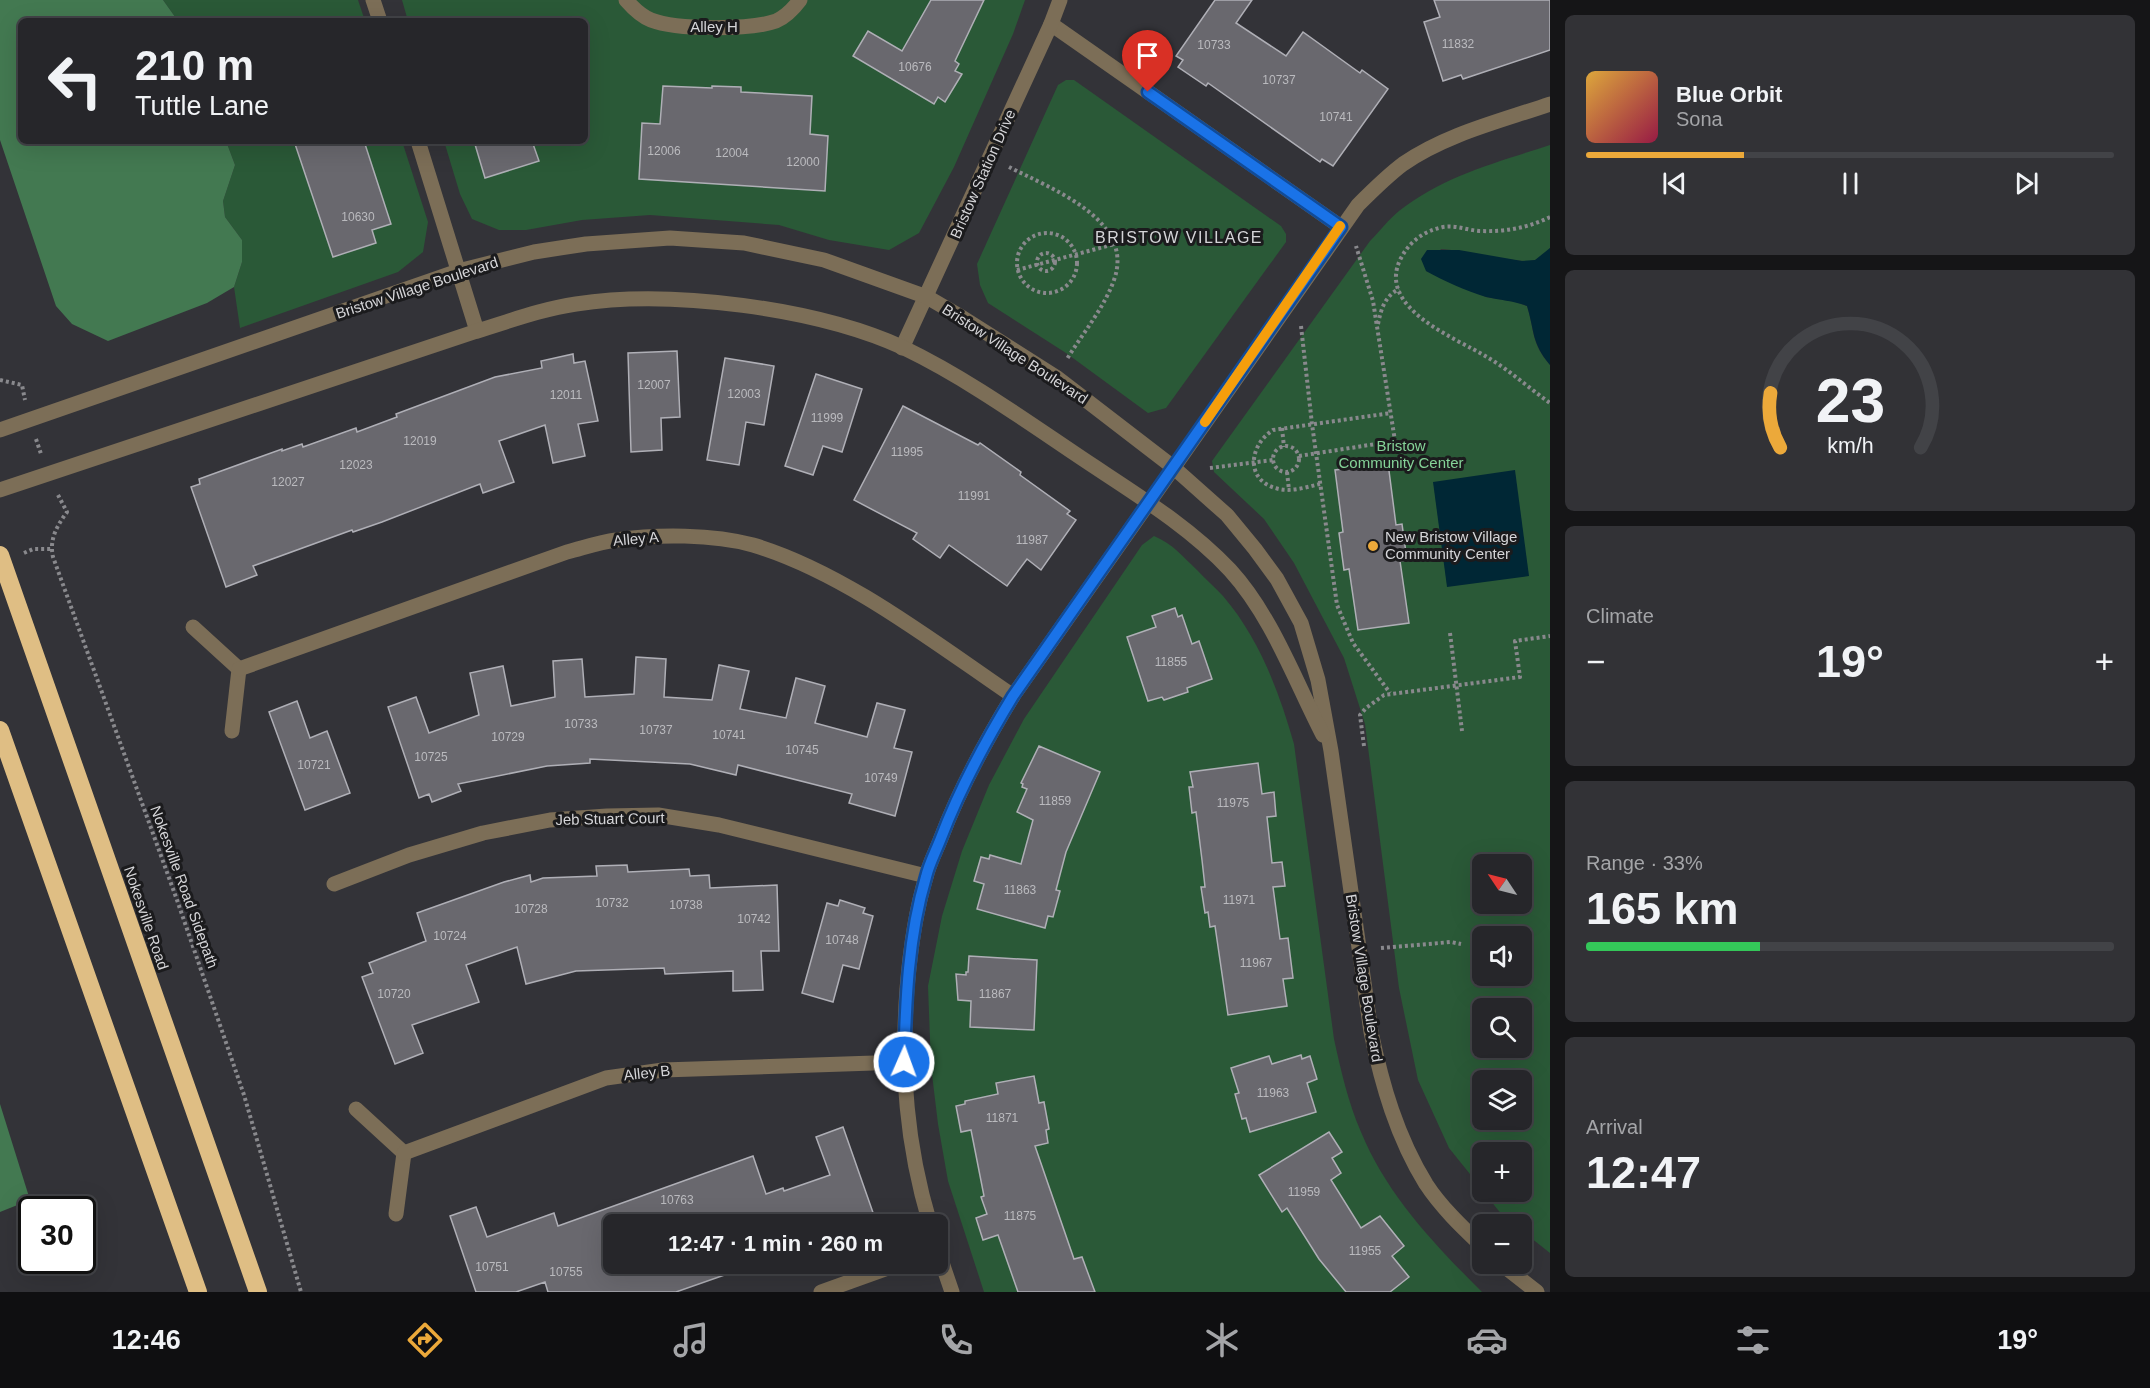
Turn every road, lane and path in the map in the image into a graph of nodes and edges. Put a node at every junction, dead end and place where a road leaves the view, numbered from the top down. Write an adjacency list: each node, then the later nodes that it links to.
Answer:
1 (373, 0): 5 (street)
2 (626, 0): 3 (street, Alley H)
3 (800, 0)
4 (1060, 0): 6 (street, Bristow Station Drive)
5 (379, 18)
6 (1051, 24): 9 (street, Bristow Station Drive); 11 (street)
7 (1550, 104): 11 (street)
8 (419, 144): 17 (street)
9 (990, 157): 12 (path); 20 (street, Bristow Station Drive)
10 (1550, 217): 18 (path)
11 (1341, 227): 19 (street); 21 (path)
12 (1115, 244): 13 (path); 24 (path)
13 (1076, 254): 14 (path); 16 (path); 16 (path)
14 (1054, 260): 15 (path); 15 (path); 15 (path)
15 (1036, 265): 16 (path)
16 (1017, 270)
17 (458, 271): 20 (street, Bristow Village Boulevard); 22 (street); 31 (street, Bristow Village Boulevard)
18 (1399, 288): 21 (path); 26 (path)
19 (1297, 290): 29 (path); 39 (street)
20 (927, 297): 23 (street, Bristow Station Drive); 24 (street, Bristow Village Boulevard)
21 (1377, 328): 28 (path)
22 (477, 331): 23 (street, Bristow Village Boulevard); 43 (street, Bristow Village Boulevard)
23 (902, 348): 46 (street, Bristow Village Boulevard)
24 (1056, 377): 39 (street, Bristow Village Boulevard)
25 (0, 380): 27 (path)
26 (1550, 403)
27 (26, 404)
28 (1391, 413): 29 (path); 34 (path)
29 (1312, 424): 30 (path); 34 (path)
30 (1282, 428): 33 (path); 38 (path)
31 (0, 430)
32 (36, 439): 36 (path)
33 (1284, 447): 35 (path); 37 (path)
34 (1316, 453): 35 (path); 42 (path)
35 (1299, 456): 41 (path)
36 (43, 459)
37 (1274, 460): 38 (path); 41 (path)
38 (1254, 463): 40 (path); 44 (path)
39 (1173, 467): 46 (street); 61 (street, Bristow Village Boulevard)
40 (1210, 469)
41 (1287, 472): 44 (path)
42 (1320, 484): 44 (path); 55 (path)
43 (0, 490)
44 (1289, 490)
45 (59, 496): 48 (path)
46 (1148, 503): 56 (street); 61 (street, Bristow Village Boulevard)
47 (33, 549): 48 (path)
48 (52, 549): 77 (path, Nokesville Road Sidepath)
49 (0, 555): 76 (highway, Nokesville Road)
50 (193, 627): 53 (street)
51 (1450, 633): 54 (path)
52 (1550, 636): 54 (path)
53 (239, 669): 56 (street, Alley A); 58 (street)
54 (1456, 684): 55 (path); 59 (path)
55 (1390, 693): 60 (path)
56 (1013, 696): 62 (street)
57 (0, 730): 75 (highway)
58 (232, 731)
59 (1462, 732)
60 (1364, 746)
61 (1331, 751): 65 (street, Bristow Village Boulevard)
62 (926, 876): 63 (street, Jeb Stuart Court); 66 (street)
63 (334, 884)
64 (1461, 944): 65 (path)
65 (1359, 950): 71 (street, Bristow Village Boulevard)
66 (904, 1062): 68 (street, Alley B); 70 (street)
67 (356, 1109): 68 (street)
68 (404, 1153): 69 (street)
69 (396, 1214)
70 (927, 1214)
71 (1472, 1236)
72 (871, 1274): 78 (street)
73 (946, 1274): 79 (street)
74 (1514, 1274): 80 (street)
75 (198, 1292)
76 (258, 1292)
77 (301, 1292)
78 (821, 1292)
79 (952, 1292)
80 (1537, 1292)

